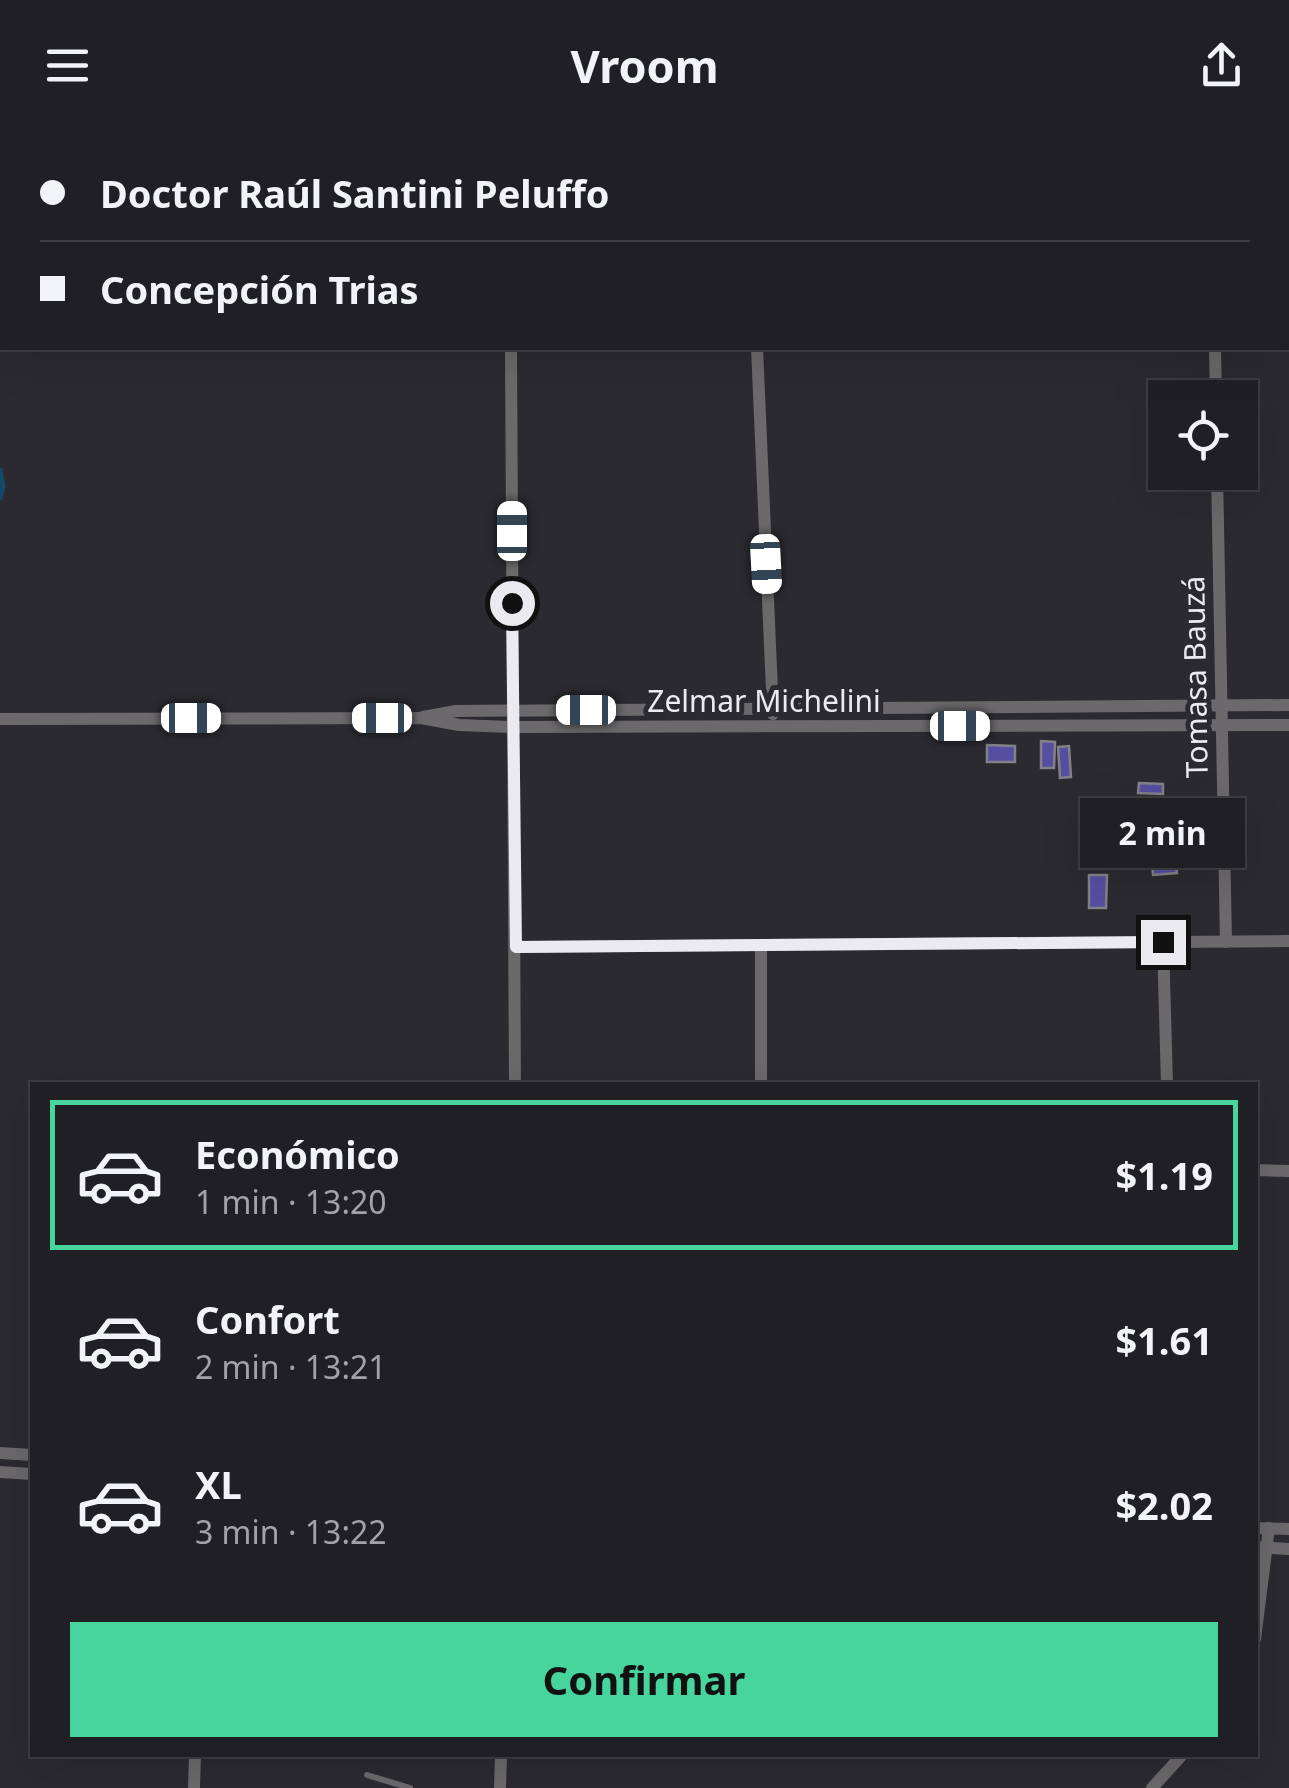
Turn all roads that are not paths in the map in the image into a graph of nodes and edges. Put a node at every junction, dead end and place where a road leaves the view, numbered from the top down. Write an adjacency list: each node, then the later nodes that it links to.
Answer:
1 (511, 350): 9 (street)
2 (757, 350): 8 (street)
3 (1214, 350): 4 (street)
4 (1215, 380)
5 (1217, 490): 7 (street, Tomasa Bauzá)
6 (1289, 705): 7 (street, Zelmar Michelini)
7 (1222, 706): 8 (street, Zelmar Michelini); 12 (street, Tomasa Bauzá)
8 (773, 709): 9 (street, Zelmar Michelini); 14 (street)
9 (512, 711): 10 (street, Zelmar Michelini); 15 (street)
10 (421, 718): 11 (street, Zelmar Michelini); 15 (street, Zelmar Michelini)
11 (0, 719)
12 (1222, 725): 13 (street, Zelmar Michelini); 14 (street, Zelmar Michelini); 18 (street, Tomasa Bauzá)
13 (1289, 725)
14 (774, 727): 15 (street, Zelmar Michelini)
15 (512, 728): 20 (street)
16 (1289, 941): 18 (street)
17 (1163, 942): 18 (street); 19 (street); 23 (street)
18 (1226, 942)
19 (762, 945): 20 (street); 22 (street)
20 (516, 947): 21 (street)
21 (515, 1082)
22 (761, 1082)
23 (1167, 1082)
24 (1258, 1170): 25 (street)
25 (1289, 1171)
26 (0, 1453): 27 (street)
27 (30, 1455)
28 (0, 1472): 29 (street)
29 (30, 1474)
30 (1262, 1528): 31 (street); 32 (street)
31 (1289, 1530)
32 (1261, 1548): 33 (street); 34 (street)
33 (1289, 1549)
34 (1258, 1594)
35 (195, 1757): 39 (street)
36 (501, 1757): 41 (street)
37 (1180, 1757): 42 (street)
38 (367, 1776): 40 (lane)
39 (194, 1788)
40 (410, 1788)
41 (500, 1788)
42 (1152, 1788)

